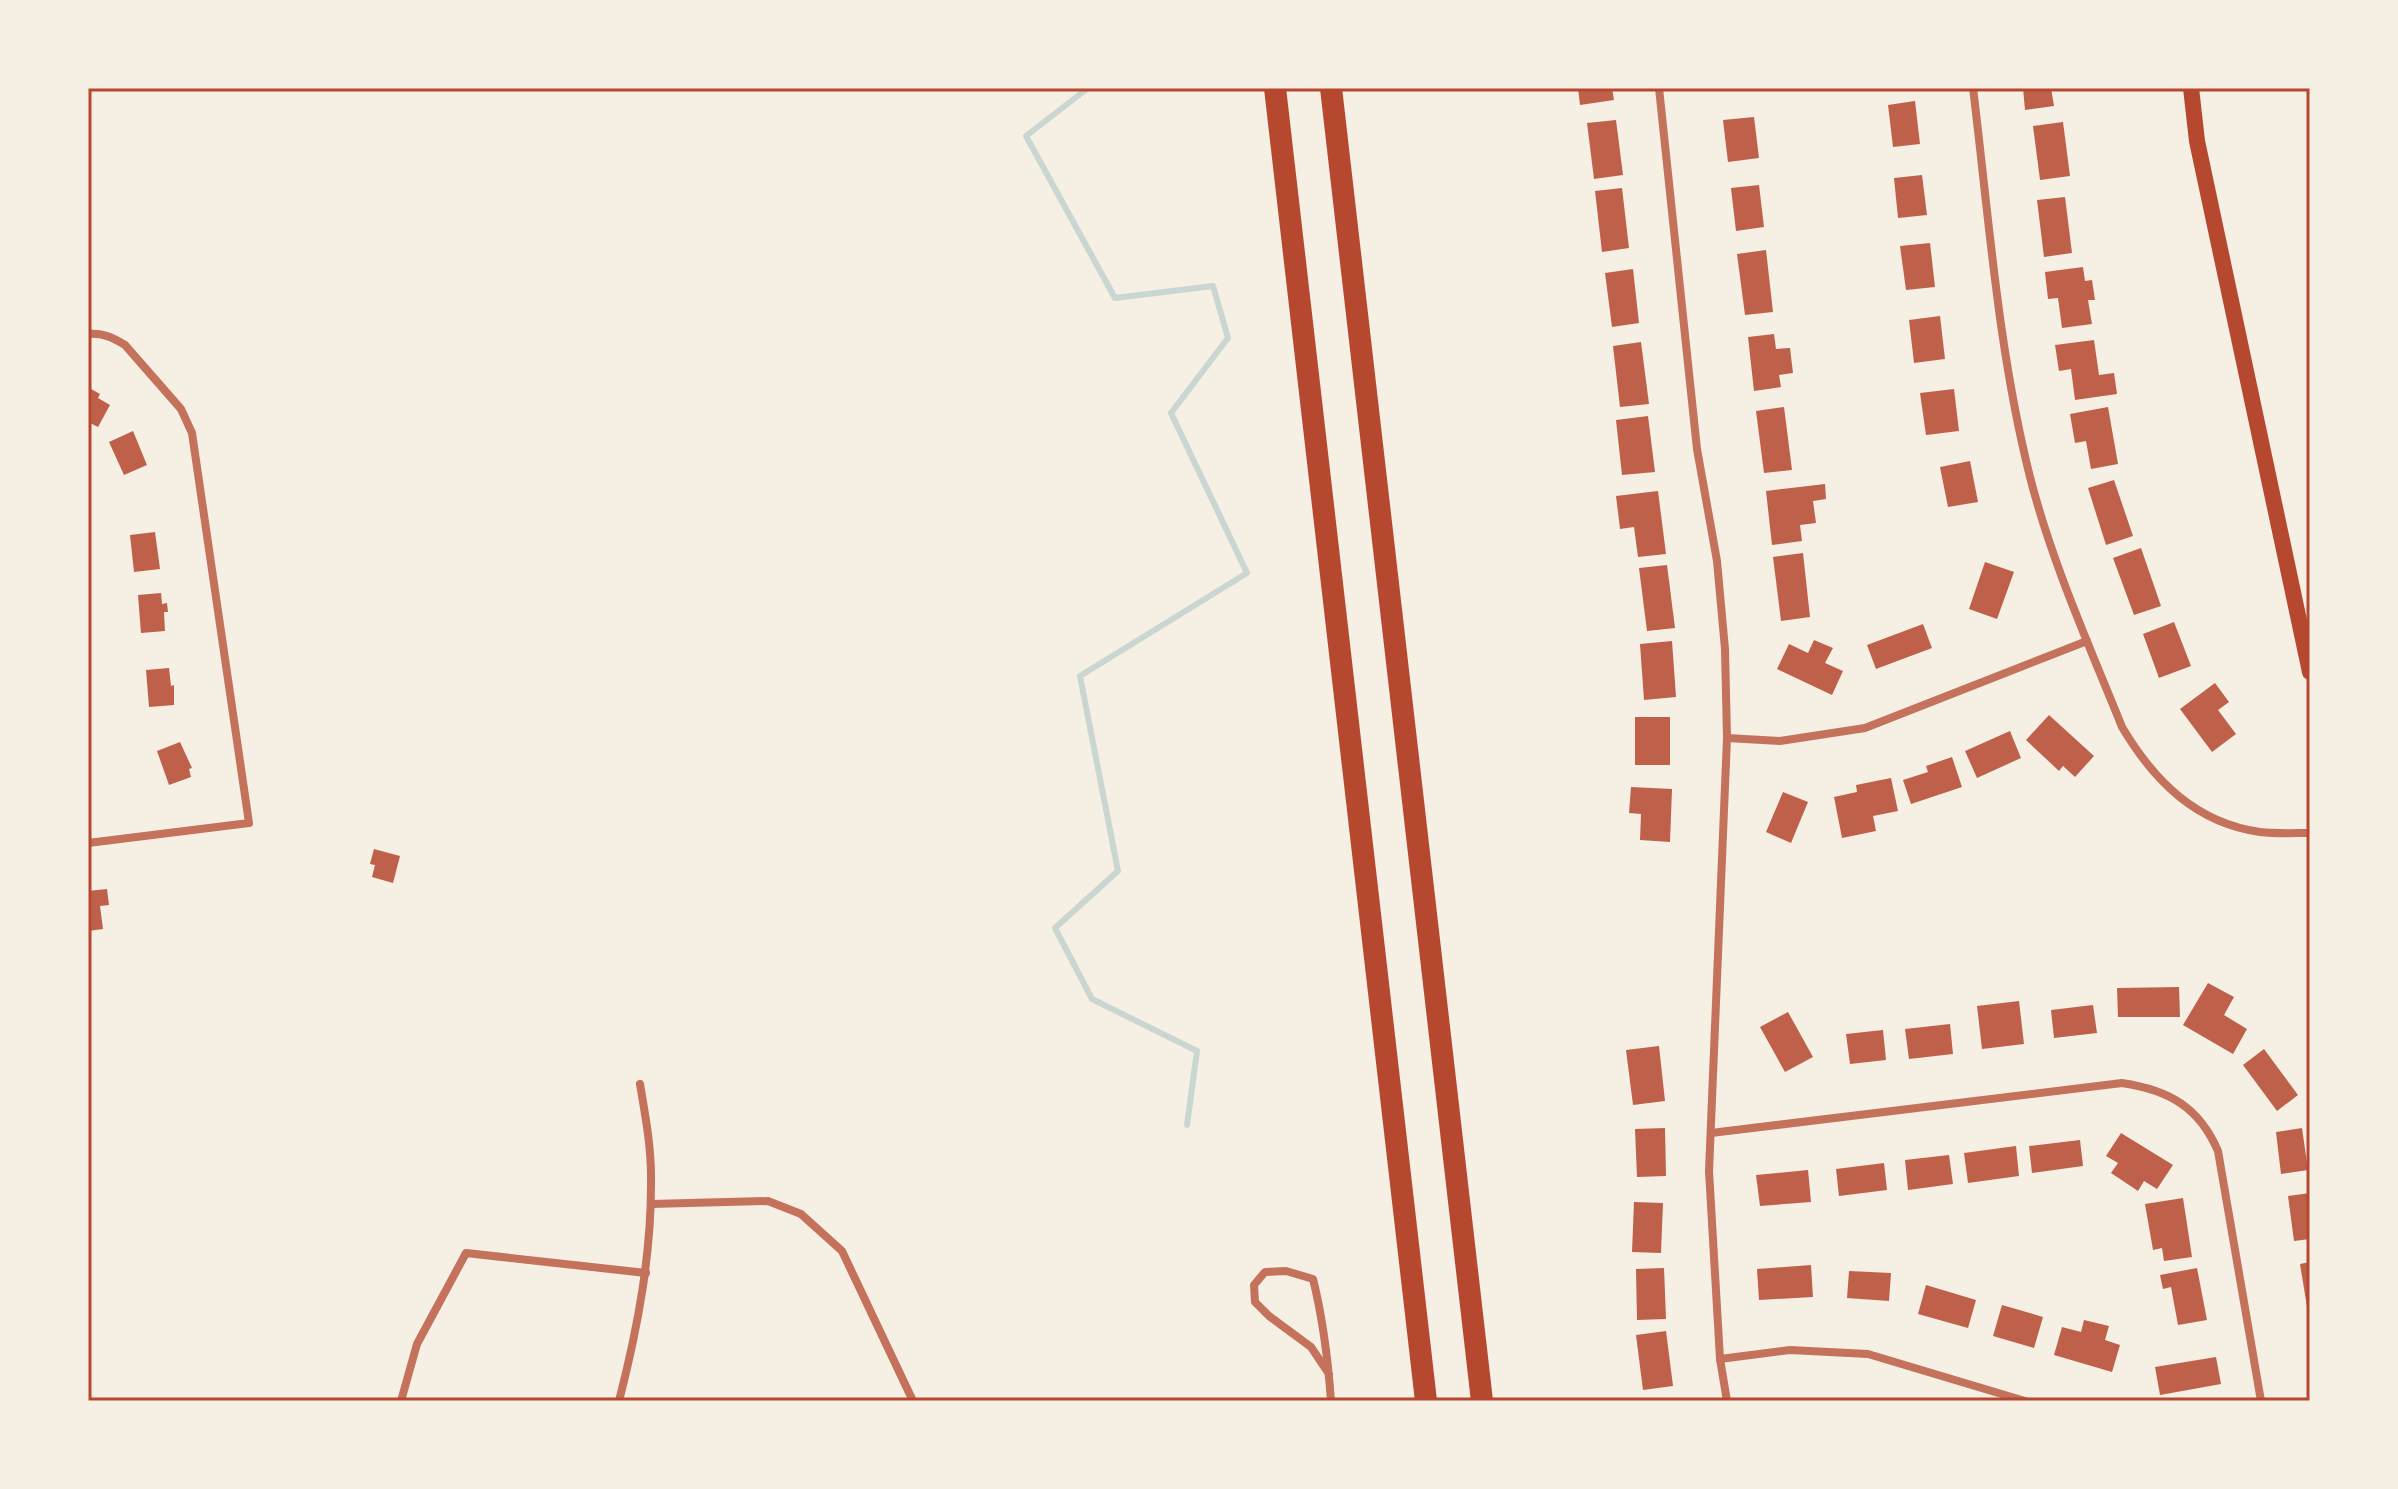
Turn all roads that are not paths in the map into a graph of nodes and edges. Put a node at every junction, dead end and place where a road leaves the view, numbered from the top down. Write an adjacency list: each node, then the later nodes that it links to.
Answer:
1 (1275, 88): 22 (highway)
2 (1331, 88): 23 (highway)
3 (1659, 88): 9 (street)
4 (1973, 88): 7 (street)
5 (2191, 88): 8 (main road)
6 (88, 334): 11 (street)
7 (2087, 641): 9 (street); 10 (street)
8 (2310, 672)
9 (1727, 738): 13 (street)
10 (2310, 833)
11 (88, 843)
12 (640, 1084): 14 (street)
13 (1711, 1133): 16 (street); 26 (street)
14 (651, 1204): 15 (street); 20 (street)
15 (646, 1273): 18 (street); 19 (street)
16 (1720, 1359): 24 (street); 25 (street)
17 (1329, 1374): 17 (street); 21 (street)
18 (401, 1401)
19 (619, 1401)
20 (913, 1401)
21 (1331, 1401)
22 (1426, 1401)
23 (1482, 1401)
24 (1727, 1401)
25 (2025, 1401)
26 (2261, 1401)

